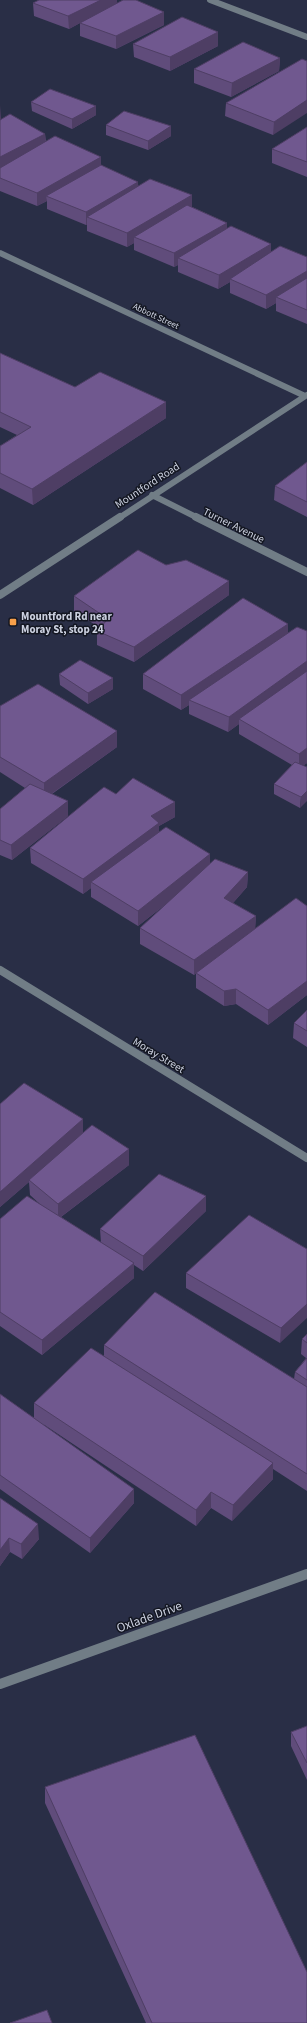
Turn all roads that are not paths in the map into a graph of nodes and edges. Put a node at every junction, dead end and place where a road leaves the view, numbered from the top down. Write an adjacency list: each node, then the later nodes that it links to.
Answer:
1 (210, 0): 2 (street)
2 (307, 37)
3 (0, 253): 4 (street, Abbott Street)
4 (306, 395): 5 (street, Mountford Road)
5 (152, 495): 6 (street, Turner Avenue); 7 (street, Mountford Road)
6 (307, 572)
7 (0, 595)
8 (0, 970): 9 (street, Moray Street)
9 (307, 1158)
10 (307, 1574): 11 (street, Oxlade Drive)
11 (0, 1684)

